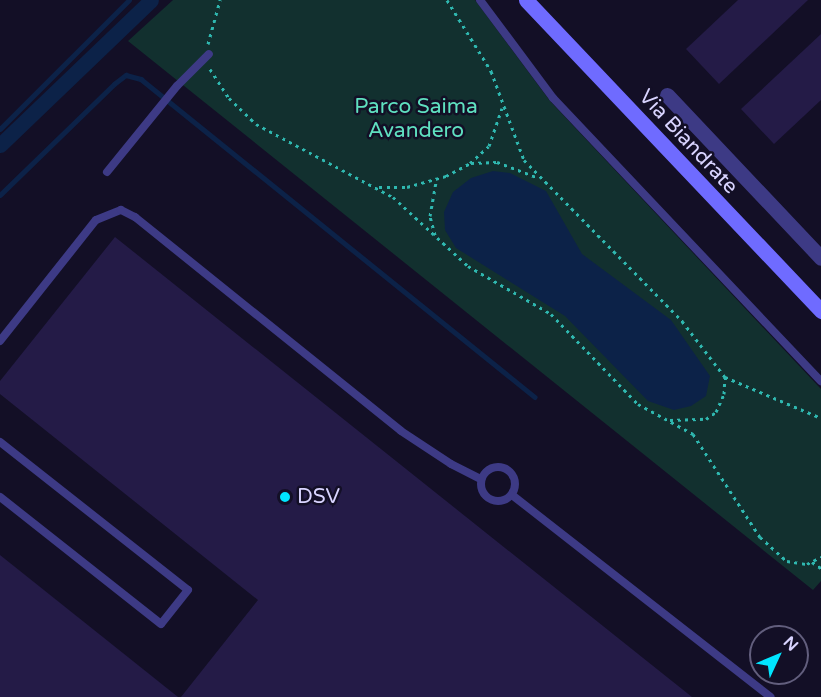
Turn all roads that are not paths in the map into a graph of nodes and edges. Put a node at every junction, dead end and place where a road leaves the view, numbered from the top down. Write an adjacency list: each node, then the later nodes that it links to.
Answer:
1 (480, 0): 9 (lane)
2 (526, 0): 7 (main road, Via Biandrate)
3 (209, 54): 5 (lane)
4 (667, 95): 6 (street)
5 (107, 172)
6 (821, 258)
7 (821, 311)
8 (0, 341): 11 (lane)
9 (821, 381)
10 (0, 442): 13 (lane)
11 (481, 479): 12 (lane); 12 (lane)
12 (512, 495): 14 (lane)
13 (0, 496)
14 (771, 697)

